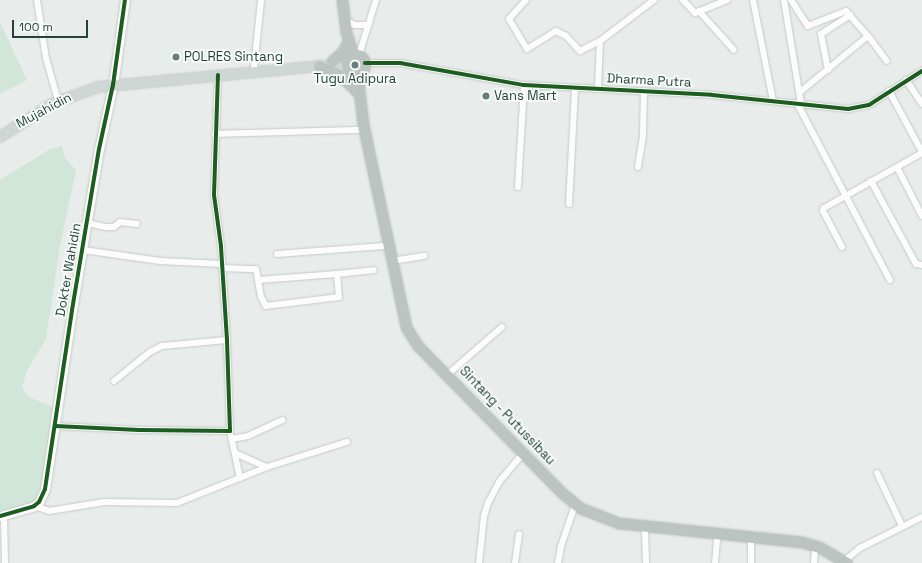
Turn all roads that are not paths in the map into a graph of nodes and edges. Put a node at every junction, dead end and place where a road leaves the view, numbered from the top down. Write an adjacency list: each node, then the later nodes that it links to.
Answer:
1 (37, 0): 38 (street)
2 (125, 0): 30 (street, Dokter Wahidin)
3 (261, 0): 25 (street)
4 (342, 0): 15 (highway, Sintang - Putussibau)
5 (376, 0): 16 (street)
6 (526, 0): 19 (street)
7 (654, 0): 19 (street)
8 (683, 0): 13 (street)
9 (727, 0): 13 (street)
10 (753, 0): 39 (street)
11 (784, 0): 36 (street)
12 (791, 0): 14 (street)
13 (699, 11): 20 (street)
14 (850, 15): 17 (street); 26 (street)
15 (344, 20): 16 (street); 18 (highway, Sintang - Putussibau)
16 (366, 25): 23 (street)
17 (868, 36): 22 (street); 26 (street)
18 (348, 41): 21 (highway); 23 (highway, Sintang - Putussibau)
19 (600, 41): 33 (street)
20 (734, 50)
21 (332, 61): 23 (main road); 25 (main road)
22 (887, 61)
23 (355, 64): 24 (main road); 31 (street, Dharma Putra); 34 (highway, Sintang - Putussibau); 61 (highway, Sintang - Putussibau)
24 (319, 66): 28 (main road); 34 (highway)
25 (254, 68): 30 (main road)
26 (828, 70): 36 (street)
27 (922, 71): 29 (street, Dharma Putra)
28 (218, 75): 30 (main road); 44 (street)
29 (906, 80): 37 (street, Dharma Putra); 41 (street)
30 (114, 83): 38 (main road, Mujahidin); 45 (main road, Mujahidin); 54 (street, Dokter Wahidin)
31 (524, 85): 32 (street, Dharma Putra); 50 (street)
32 (575, 88): 33 (street, Dharma Putra); 52 (street)
33 (598, 88): 35 (street, Dharma Putra)
34 (355, 90): 43 (highway, Sintang - Putussibau)
35 (644, 90): 39 (street, Dharma Putra); 47 (street)
36 (800, 92): 40 (street)
37 (889, 92): 40 (street, Dharma Putra); 46 (street)
38 (56, 97): 42 (main road, Mujahidin)
39 (773, 101): 40 (street, Dharma Putra)
40 (799, 103): 51 (street)
41 (922, 104)
42 (0, 130)
43 (360, 130): 44 (street); 56 (highway, Sintang - Putussibau)
44 (215, 134): 63 (street)
45 (0, 137)
46 (922, 153): 48 (street)
47 (638, 167)
48 (897, 167): 49 (street); 53 (street)
49 (871, 181): 51 (street); 62 (street)
50 (518, 187)
51 (846, 196): 57 (street); 67 (street)
52 (569, 204)
53 (922, 216)
54 (88, 223): 55 (street); 58 (street, Dokter Wahidin)
55 (136, 224)
56 (384, 246): 59 (street); 75 (highway, Sintang - Putussibau)
57 (842, 247)
58 (83, 250): 63 (street); 73 (street, Dokter Wahidin)
59 (276, 254)
60 (425, 256): 61 (street)
61 (392, 261): 70 (highway, Sintang - Putussibau)
62 (922, 265)
63 (222, 266): 66 (street); 69 (street)
64 (374, 270): 65 (street)
65 (337, 274): 66 (street); 66 (street)
66 (258, 280)
67 (890, 280)
68 (502, 327): 70 (street)
69 (227, 340): 71 (street); 74 (street)
70 (447, 375): 75 (highway, Sintang - Putussibau)
71 (114, 381)
72 (283, 420): 76 (street)
73 (55, 426): 74 (street); 83 (street, Dokter Wahidin)
74 (230, 431): 76 (street)
75 (499, 433): 79 (highway, Sintang - Putussibau); 91 (highway, Sintang - Putussibau)
76 (232, 439): 78 (street)
77 (347, 442): 80 (street)
78 (235, 453): 80 (street); 82 (street)
79 (520, 457): 84 (highway, Sintang - Putussibau); 95 (street)
80 (267, 467): 82 (street)
81 (877, 473): 87 (street)
82 (240, 478): 83 (street)
83 (34, 506): 85 (street)
84 (574, 509): 88 (highway, Sintang - Putussibau); 97 (street)
85 (2, 515): 94 (street)
86 (922, 517): 87 (street)
87 (902, 526): 93 (street)
88 (645, 532): 90 (highway, Sintang - Putussibau); 98 (street)
89 (519, 534): 96 (street)
90 (716, 539): 91 (highway, Sintang - Putussibau); 99 (street)
91 (751, 540): 92 (highway, Sintang - Putussibau); 93 (highway, Sintang - Putussibau); 100 (street)
92 (814, 550): 93 (highway, Sintang - Putussibau); 101 (street)
93 (843, 562)
94 (5, 563)
95 (479, 563)
96 (514, 563)
97 (558, 563)
98 (646, 563)
99 (715, 563)
100 (751, 563)
101 (814, 563)

